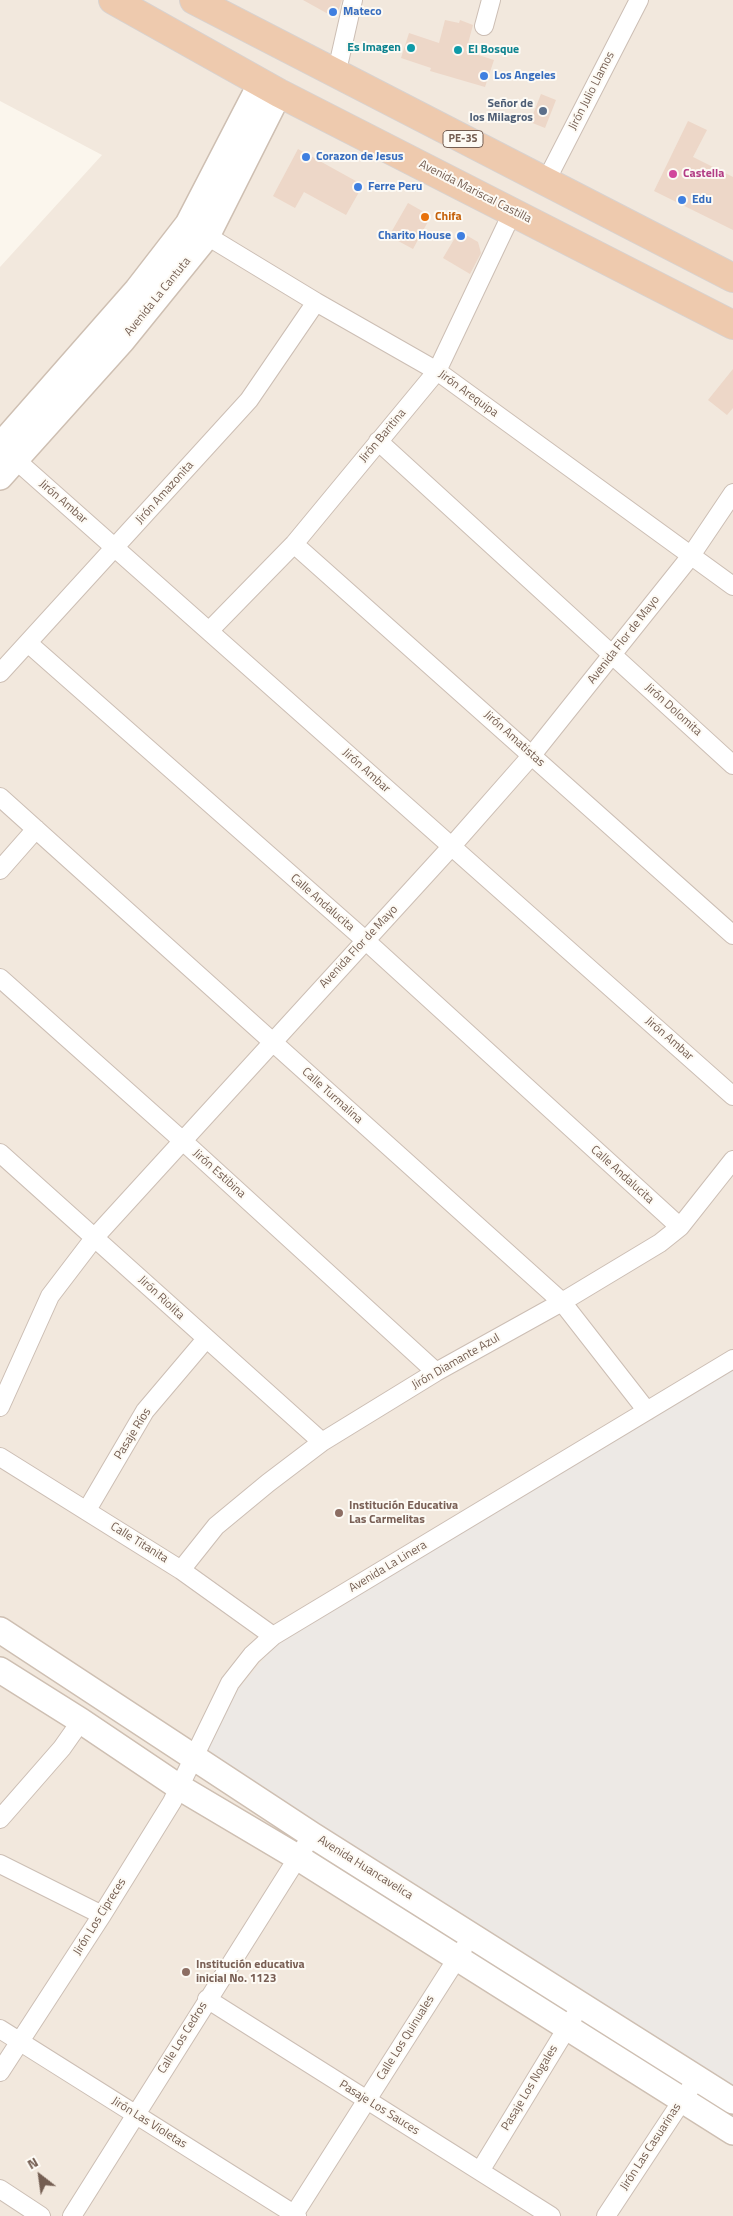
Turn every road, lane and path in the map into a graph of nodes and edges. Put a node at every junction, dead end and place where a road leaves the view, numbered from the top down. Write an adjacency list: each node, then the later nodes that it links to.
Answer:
1 (112, 0): 8 (highway, Avenida Mariscal Castilla)
2 (194, 0): 7 (highway, PE-3S)
3 (353, 0): 7 (street)
4 (491, 0): 6 (street)
5 (639, 0): 9 (street, Jirón Julio Llamos)
6 (484, 26)
7 (336, 75): 9 (highway, PE-3S)
8 (270, 88): 10 (highway, Avenida Mariscal Castilla); 11 (main road, Avenida La Cantuta)
9 (546, 181): 12 (highway, PE-3S)
10 (513, 211): 14 (highway, Avenida Mariscal Castilla); 15 (street, Jirón Baritina)
11 (197, 230): 13 (street, Jirón Arequipa); 17 (main road, Avenida La Cantuta)
12 (733, 278)
13 (316, 302): 15 (street, Jirón Arequipa); 20 (street, Jirón Amazonita)
14 (733, 325)
15 (437, 371): 16 (street, Jirón Baritina); 21 (street, Jirón Arequipa)
16 (378, 441): 19 (street, Jirón Baritina); 25 (street, Jirón Dolomita)
17 (4, 457): 20 (street, Jirón Ambar)
18 (733, 493): 21 (street, Avenida Flor de Mayo)
19 (294, 544): 23 (street, Jirón Baritina); 27 (street, Jirón Amatistas)
20 (116, 547): 23 (street, Jirón Ambar); 24 (street, Jirón Amazonita)
21 (690, 556): 22 (street, Jirón Arequipa); 25 (street, Avenida Flor de Mayo)
22 (733, 586)
23 (209, 632): 31 (street, Jirón Ambar)
24 (28, 643): 26 (street, Jirón Amazonita); 34 (street, Calle Andalucita)
25 (613, 655): 27 (street, Avenida Flor de Mayo); 28 (street, Jirón Dolomita)
26 (0, 673)
27 (532, 755): 31 (street, Avenida Flor de Mayo); 33 (street, Jirón Amatistas)
28 (733, 765)
29 (0, 797): 30 (street, Calle Turmalina)
30 (36, 829): 32 (street); 36 (street, Calle Turmalina)
31 (451, 847): 34 (street, Avenida Flor de Mayo); 37 (street, Jirón Ambar)
32 (0, 870)
33 (733, 936)
34 (365, 940): 36 (street, Avenida Flor de Mayo); 41 (street, Calle Andalucita)
35 (0, 978): 38 (street, Jirón Estibina)
36 (272, 1043): 38 (street, Avenida Flor de Mayo); 43 (street, Calle Turmalina)
37 (733, 1096)
38 (184, 1142): 42 (street, Avenida Flor de Mayo); 46 (street, Jirón Estibina)
39 (0, 1153): 42 (street, Jirón Riolita)
40 (733, 1160): 41 (street, Jirón Diamante Azul)
41 (680, 1227): 43 (street, Jirón Diamante Azul)
42 (95, 1237): 44 (street, Jirón Riolita); 47 (street, Avenida Flor de Mayo)
43 (562, 1302): 46 (street, Jirón Diamante Azul); 48 (street, Calle Turmalina)
44 (206, 1339): 49 (street, Jirón Riolita); 51 (street, Pasaje Ríos)
45 (733, 1360): 48 (street, Avenida La Linera)
46 (436, 1372): 49 (street, Jirón Diamante Azul)
47 (0, 1407)
48 (647, 1411): 54 (street, Avenida La Linera)
49 (322, 1442): 52 (street, Jirón Diamante Azul)
50 (0, 1457): 51 (street, Calle Titanita)
51 (87, 1510): 52 (street, Calle Titanita)
52 (181, 1570): 54 (street, Calle Titanita)
53 (0, 1630): 57 (main road, Avenida Huancavelica)
54 (273, 1636): 57 (street, Avenida La Linera)
55 (0, 1670): 56 (main road)
56 (81, 1721): 58 (main road); 59 (street)
57 (192, 1757): 58 (street, Jirón Los Cipreces); 60 (main road, Avenida Huancavelica)
58 (179, 1787): 61 (main road); 63 (street, Jirón Los Cipreces)
59 (0, 1819)
60 (312, 1834): 61 (street, Calle Los Cedros); 64 (main road, Avenida Huancavelica)
61 (298, 1857): 65 (main road); 66 (street, Calle Los Cedros)
62 (0, 1864): 63 (street)
63 (102, 1915): 70 (street, Jirón Los Cipreces)
64 (472, 1936): 65 (street, Calle Los Quinuales); 67 (main road, Avenida Huancavelica)
65 (456, 1959): 68 (main road); 74 (street, Calle Los Quinuales)
66 (207, 1999): 74 (street, Pasaje Los Sauces); 76 (street, Calle Los Cedros)
67 (582, 2005): 68 (street, Pasaje Los Nogales); 72 (main road, Avenida Huancavelica)
68 (567, 2026): 73 (main road); 78 (street, Pasaje Los Nogales)
69 (0, 2029): 70 (street, Jirón Las Violetas)
70 (20, 2042): 71 (street, Jirón Los Cipreces); 76 (street, Jirón Las Violetas)
71 (0, 2072)
72 (696, 2078): 73 (street, Jirón Las Casuarinas); 75 (main road, Avenida Huancavelica)
73 (681, 2099): 77 (main road); 84 (street, Jirón Las Casuarinas)
74 (367, 2100): 78 (street, Pasaje Los Sauces); 80 (street, Calle Los Quinuales)
75 (733, 2101)
76 (135, 2114): 80 (street, Jirón Las Violetas); 82 (street, Calle Los Cedros)
77 (733, 2132)
78 (480, 2171): 83 (street, Pasaje Los Sauces)
79 (0, 2190): 81 (street)
80 (295, 2215)
81 (41, 2216)
82 (72, 2216)
83 (551, 2216)
84 (606, 2216)

